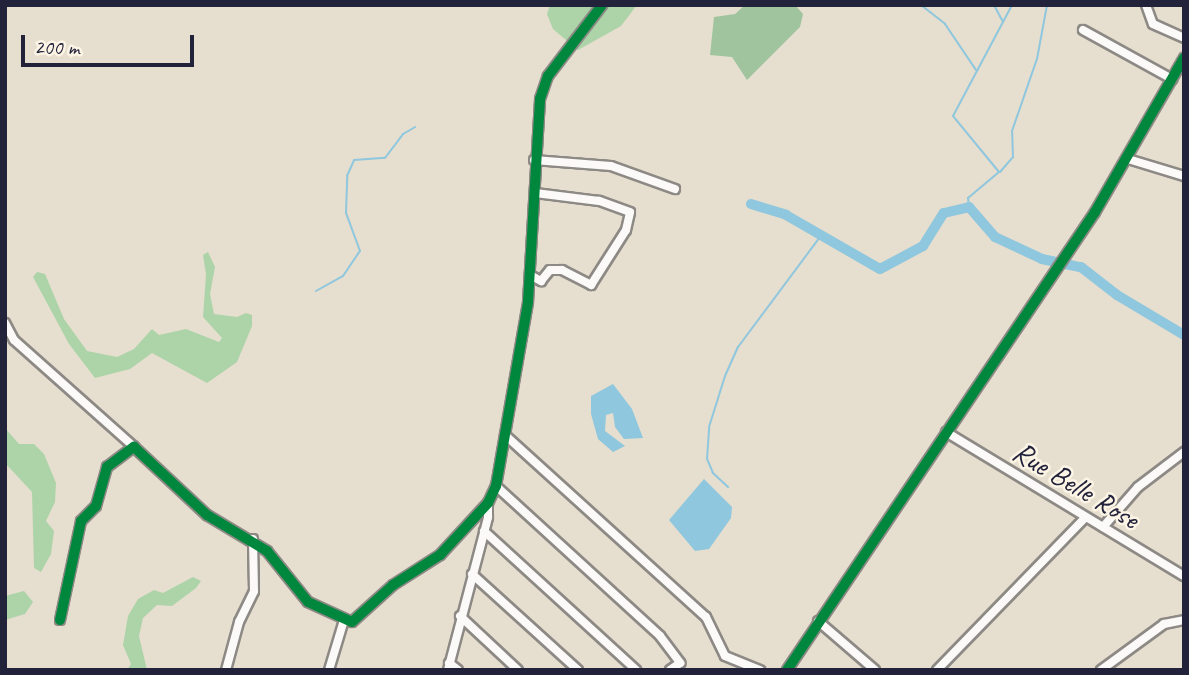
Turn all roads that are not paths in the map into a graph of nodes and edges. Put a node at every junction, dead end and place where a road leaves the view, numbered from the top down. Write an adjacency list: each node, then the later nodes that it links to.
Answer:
1 (602, 5): 8 (street)
2 (1146, 5): 4 (street)
3 (1083, 30): 6 (street)
4 (1184, 38)
5 (1184, 58): 6 (street)
6 (1172, 79): 7 (street)
7 (1128, 159): 9 (street); 14 (street)
8 (534, 160): 10 (street); 11 (street)
9 (1184, 179)
10 (675, 189)
11 (535, 193): 12 (street); 12 (street)
12 (530, 275): 15 (street)
13 (5, 323): 16 (street)
14 (946, 432): 20 (street, Rue Belle Rose); 29 (street)
15 (505, 435): 18 (street); 39 (street)
16 (134, 447): 23 (street); 27 (street)
17 (1184, 452): 21 (street)
18 (496, 486): 19 (street); 38 (street)
19 (488, 503): 22 (street); 28 (street)
20 (1085, 517): 21 (street, Rue Belle Rose); 42 (street)
21 (1102, 527): 25 (street, Rue Belle Rose)
22 (484, 531): 24 (street); 37 (street)
23 (253, 539): 28 (street); 32 (street)
24 (472, 574): 26 (street); 36 (street)
25 (1184, 576)
26 (460, 616): 31 (street); 35 (street)
27 (60, 620)
28 (344, 620): 33 (street)
29 (818, 621): 40 (street); 41 (street)
30 (1184, 621): 43 (street)
31 (449, 666): 34 (street)
32 (226, 670)
33 (329, 670)
34 (458, 670)
35 (518, 670)
36 (578, 670)
37 (636, 670)
38 (670, 670)
39 (760, 670)
40 (787, 670)
41 (874, 670)
42 (937, 670)
43 (1101, 670)

